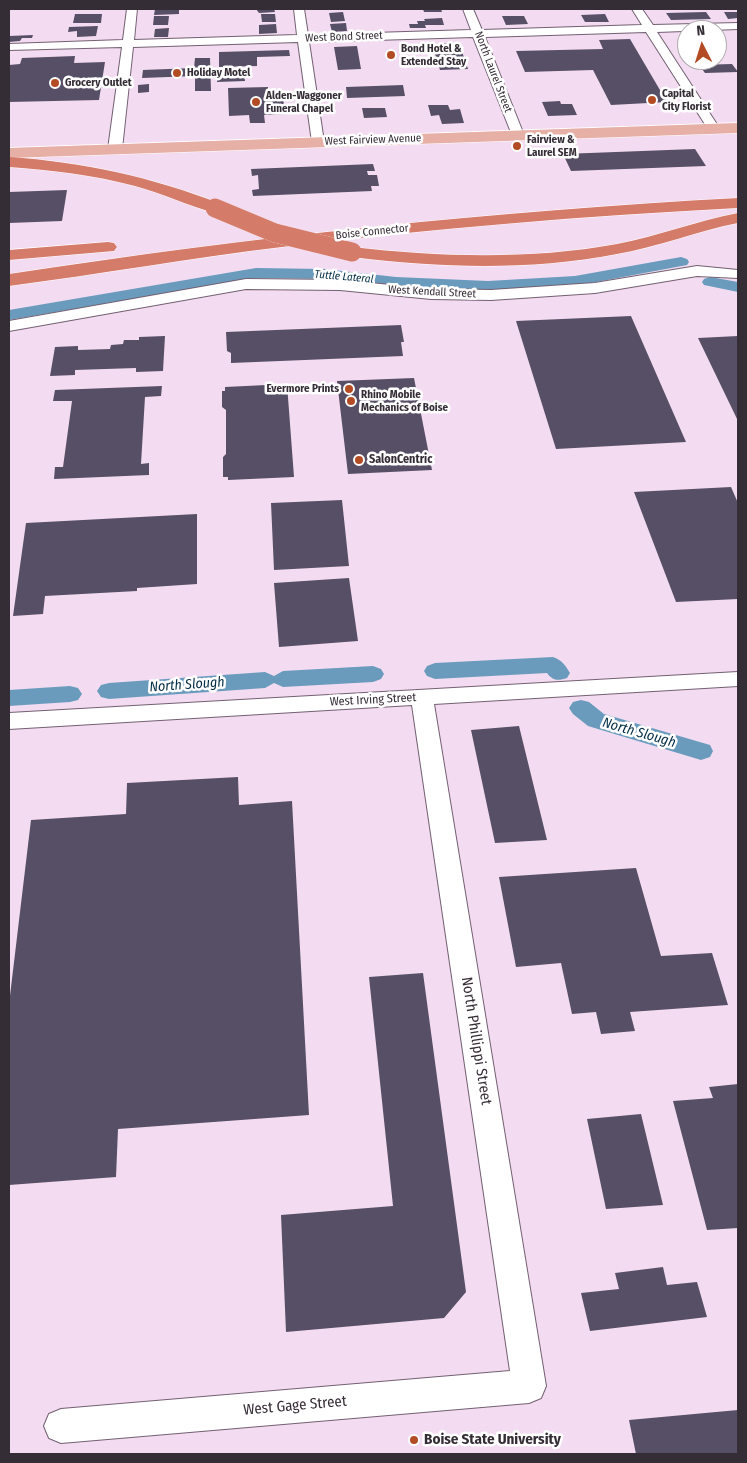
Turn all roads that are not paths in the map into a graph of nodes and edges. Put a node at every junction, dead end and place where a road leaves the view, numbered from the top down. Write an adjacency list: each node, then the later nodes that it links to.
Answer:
1 (132, 9): 9 (street)
2 (299, 9): 8 (street)
3 (468, 9): 7 (street, North Laurel Street)
4 (637, 9): 6 (street)
5 (738, 26): 6 (street, West Bond Street)
6 (649, 28): 7 (street, West Bond Street); 12 (street)
7 (478, 33): 8 (street, West Bond Street); 13 (street, North Laurel Street)
8 (304, 38): 9 (street, West Bond Street); 14 (street)
9 (127, 43): 10 (street, West Bond Street); 15 (street)
10 (9, 47)
11 (738, 128): 12 (main road, West Fairview Avenue)
12 (714, 129): 13 (main road, West Fairview Avenue)
13 (518, 135): 14 (main road, West Fairview Avenue)
14 (318, 142): 15 (main road, West Fairview Avenue)
15 (115, 149): 16 (main road, West Fairview Avenue)
16 (9, 153)
17 (9, 162): 22 (highway, bridge)
18 (738, 187): 19 (highway)
19 (602, 194)
20 (554, 198): 23 (highway, Boise Connector)
21 (738, 203): 29 (highway, Boise Connector)
22 (738, 218)
23 (156, 241)
24 (128, 245): 25 (highway)
25 (108, 247): 26 (highway); 27 (highway)
26 (9, 255)
27 (9, 262)
28 (738, 274): 30 (street, West Kendall Street)
29 (9, 281)
30 (9, 326)
31 (738, 679): 32 (street, West Irving Street)
32 (422, 697): 33 (street, West Irving Street); 34 (street, North Phillippi Street)
33 (9, 721)
34 (529, 1386): 35 (street, West Gage Street)
35 (61, 1426)

